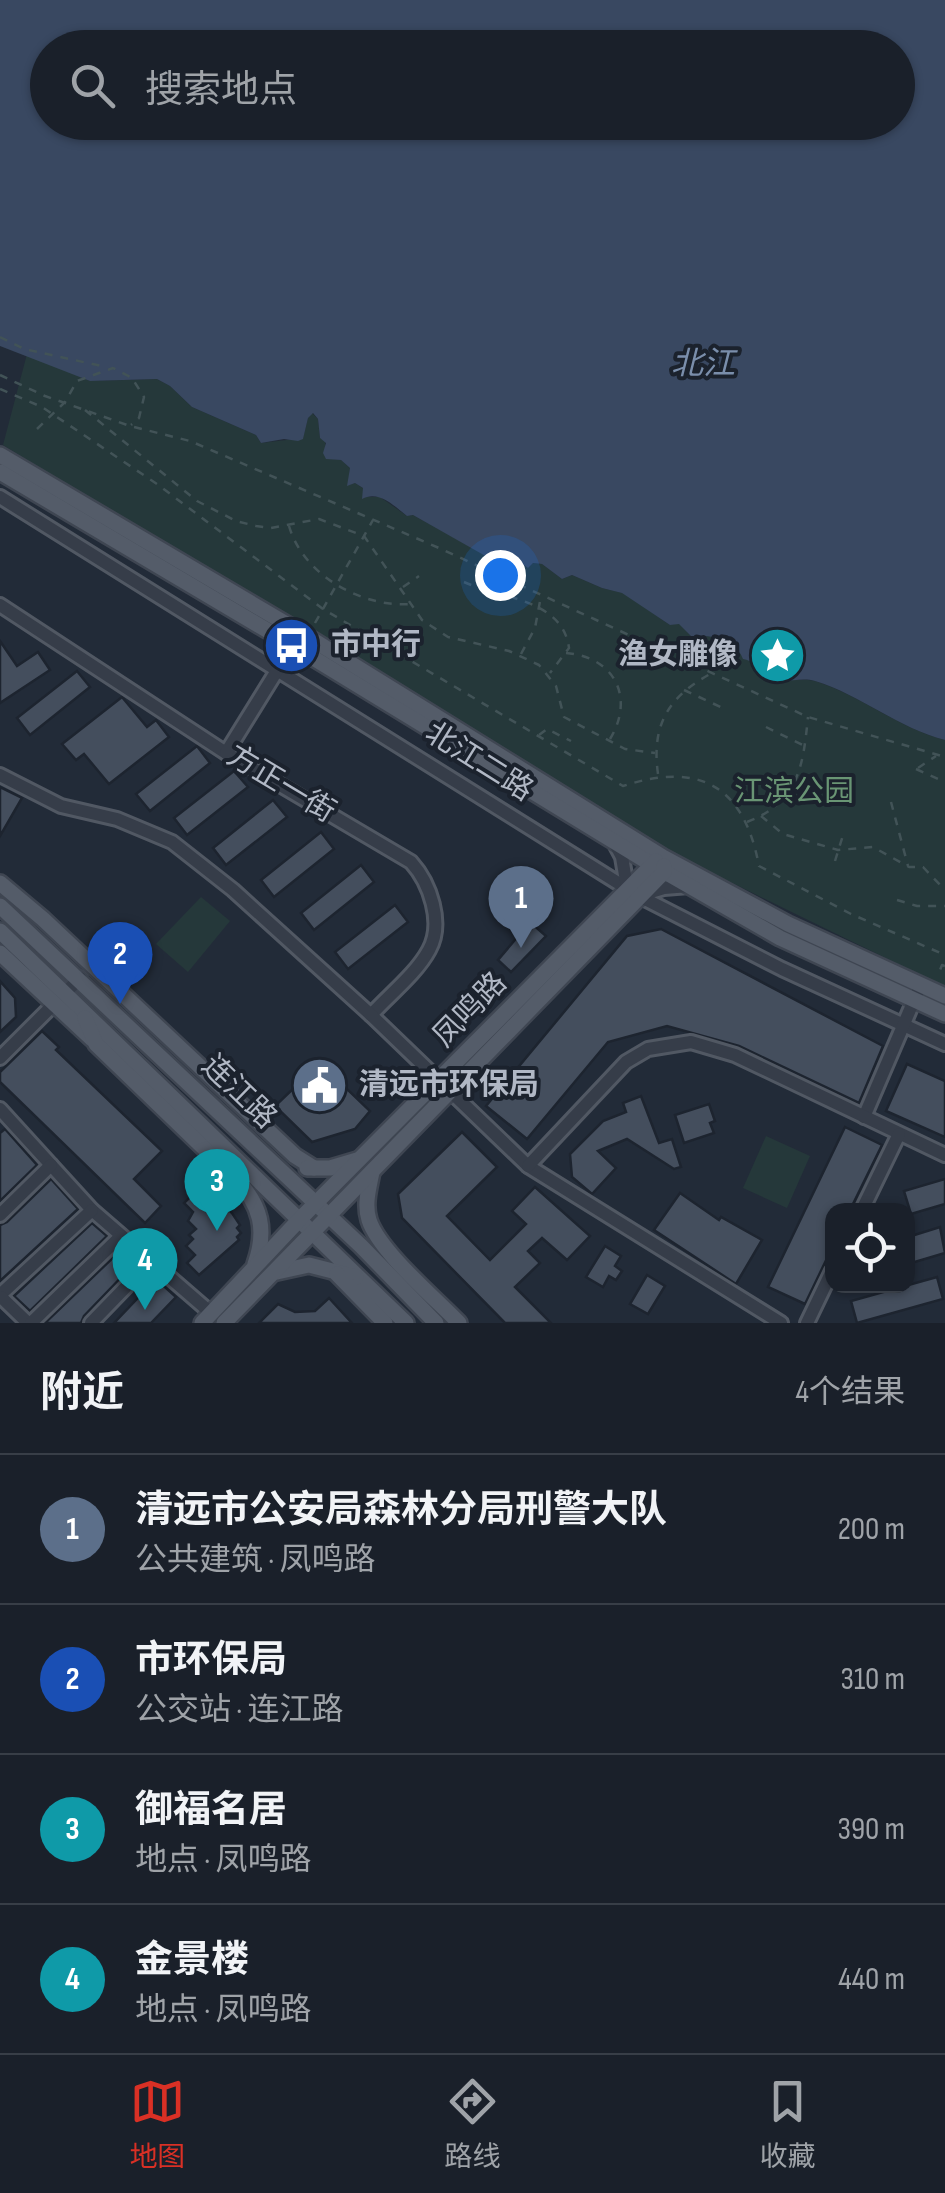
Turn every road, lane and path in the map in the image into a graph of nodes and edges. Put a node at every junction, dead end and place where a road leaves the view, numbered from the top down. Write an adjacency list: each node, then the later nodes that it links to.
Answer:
1 (0, 337): 2 (path)
2 (113, 368): 5 (path); 8 (path)
3 (0, 375): 5 (path)
4 (0, 389): 7 (path)
5 (65, 402): 6 (path); 7 (path)
6 (82, 408): 8 (path); 16 (path)
7 (53, 414): 9 (path); 28 (path)
8 (130, 426): 11 (path)
9 (37, 429)
10 (0, 455): 30 (main road, 北江二路)
11 (242, 464): 13 (path); 15 (path)
12 (0, 472): 30 (main road, 北江二路)
13 (238, 474)
14 (0, 497): 33 (street, 北江二路)
15 (373, 520): 17 (path); 18 (path)
16 (289, 524): 17 (path); 22 (path)
17 (364, 536): 22 (path); 23 (path)
18 (439, 548): 19 (path); 24 (path)
19 (436, 559)
20 (419, 576): 23 (path)
21 (464, 582): 27 (path)
22 (338, 584): 25 (path); 28 (path)
23 (402, 588): 25 (path)
24 (541, 595): 27 (path); 34 (path)
25 (411, 604): 32 (path)
26 (0, 605): 44 (street, 方正一街)
27 (538, 608): 31 (path); 32 (path)
28 (323, 609): 29 (path); 40 (path)
29 (315, 623)
30 (296, 638): 33 (street); 55 (main road, 北江二路); 58 (main road, 北江二路)
31 (565, 652): 35 (path); 42 (path)
32 (520, 655): 35 (path)
33 (278, 668): 44 (street); 63 (street, 北江二路)
34 (712, 673): 36 (path); 38 (path)
35 (549, 674): 42 (path)
36 (683, 690): 37 (path); 45 (path)
37 (727, 710)
38 (808, 717): 43 (path); 46 (path)
39 (766, 727): 43 (path)
40 (538, 736): 41 (path); 49 (path)
41 (571, 741)
42 (610, 741): 45 (path)
43 (805, 746): 52 (path)
44 (226, 752): 78 (street, 方正一街)
45 (655, 753): 49 (path)
46 (938, 754): 47 (path); 50 (path)
47 (945, 757)
48 (0, 775): 78 (street)
49 (658, 776): 53 (path)
50 (945, 782)
51 (891, 802): 59 (path)
52 (761, 816): 53 (path); 56 (path)
53 (746, 822): 68 (path)
54 (844, 832): 56 (path)
55 (613, 840): 58 (main road, 北江二路); 63 (street)
56 (838, 850): 57 (path); 59 (path)
57 (834, 861)
58 (660, 864): 61 (main road, 北江二路); 63 (main road, 凤鸣路); 73 (main road, 北江二路)
59 (909, 868): 62 (path)
60 (0, 883): 92 (main road, 连江路)
61 (690, 886): 63 (street); 73 (main road, 北江二路)
62 (945, 890)
63 (633, 892): 79 (street, 北江二路); 83 (main road, 凤鸣路)
64 (897, 900): 67 (path)
65 (851, 905): 68 (path)
66 (0, 906): 72 (main road, 连江路)
67 (945, 906)
68 (851, 914): 71 (path)
69 (0, 931): 75 (main road, 连江路)
70 (0, 953): 75 (main road, 连江路)
71 (945, 956)
72 (80, 978): 75 (street); 88 (main road, 连江路)
73 (918, 993): 74 (main road, 北江二路); 77 (main road, 北江二路); 79 (street)
74 (945, 996)
75 (59, 998): 76 (main road, 连江路); 80 (main road, 连江路); 82 (street)
76 (80, 1008): 80 (main road); 97 (main road, 连江路)
77 (945, 1014)
78 (371, 1016): 83 (street)
79 (904, 1026): 81 (street, 北江二路); 85 (street)
80 (96, 1044): 102 (main road, 连江路)
81 (945, 1044)
82 (0, 1058)
83 (443, 1088): 89 (main road, 凤鸣路); 91 (street)
84 (1, 1112): 90 (street)
85 (864, 1117): 86 (street); 91 (street)
86 (899, 1134): 87 (street); 93 (street)
87 (945, 1155)
88 (269, 1158): 92 (main road); 94 (main road, 连江路)
89 (367, 1164): 92 (main road); 94 (main road, 凤鸣路); 112 (main road)
90 (50, 1165): 95 (street); 96 (street)
91 (528, 1166): 113 (street)
92 (314, 1168)
93 (865, 1203)
94 (322, 1209): 97 (main road, 凤鸣路); 98 (main road, 凤鸣路); 111 (main road, 连江路)
95 (92, 1210): 99 (street); 105 (street)
96 (0, 1215)
97 (300, 1219): 98 (main road, 连江路); 102 (main road, 凤鸣路)
98 (313, 1231): 102 (main road, 凤鸣路); 103 (main road, 连江路)
99 (121, 1236): 100 (street); 107 (street)
100 (151, 1262): 106 (street); 108 (street)
101 (331, 1268): 102 (main road); 103 (main road); 109 (main road)
102 (261, 1272): 106 (main road, 凤鸣路)
103 (365, 1281): 110 (main road, 连江路)
104 (825, 1286): 114 (street)
105 (1, 1296): 107 (street)
106 (212, 1320)
107 (30, 1323)
108 (90, 1323)
109 (385, 1323)
110 (406, 1323)
111 (436, 1323)
112 (459, 1323)
113 (781, 1323)
114 (807, 1323)

